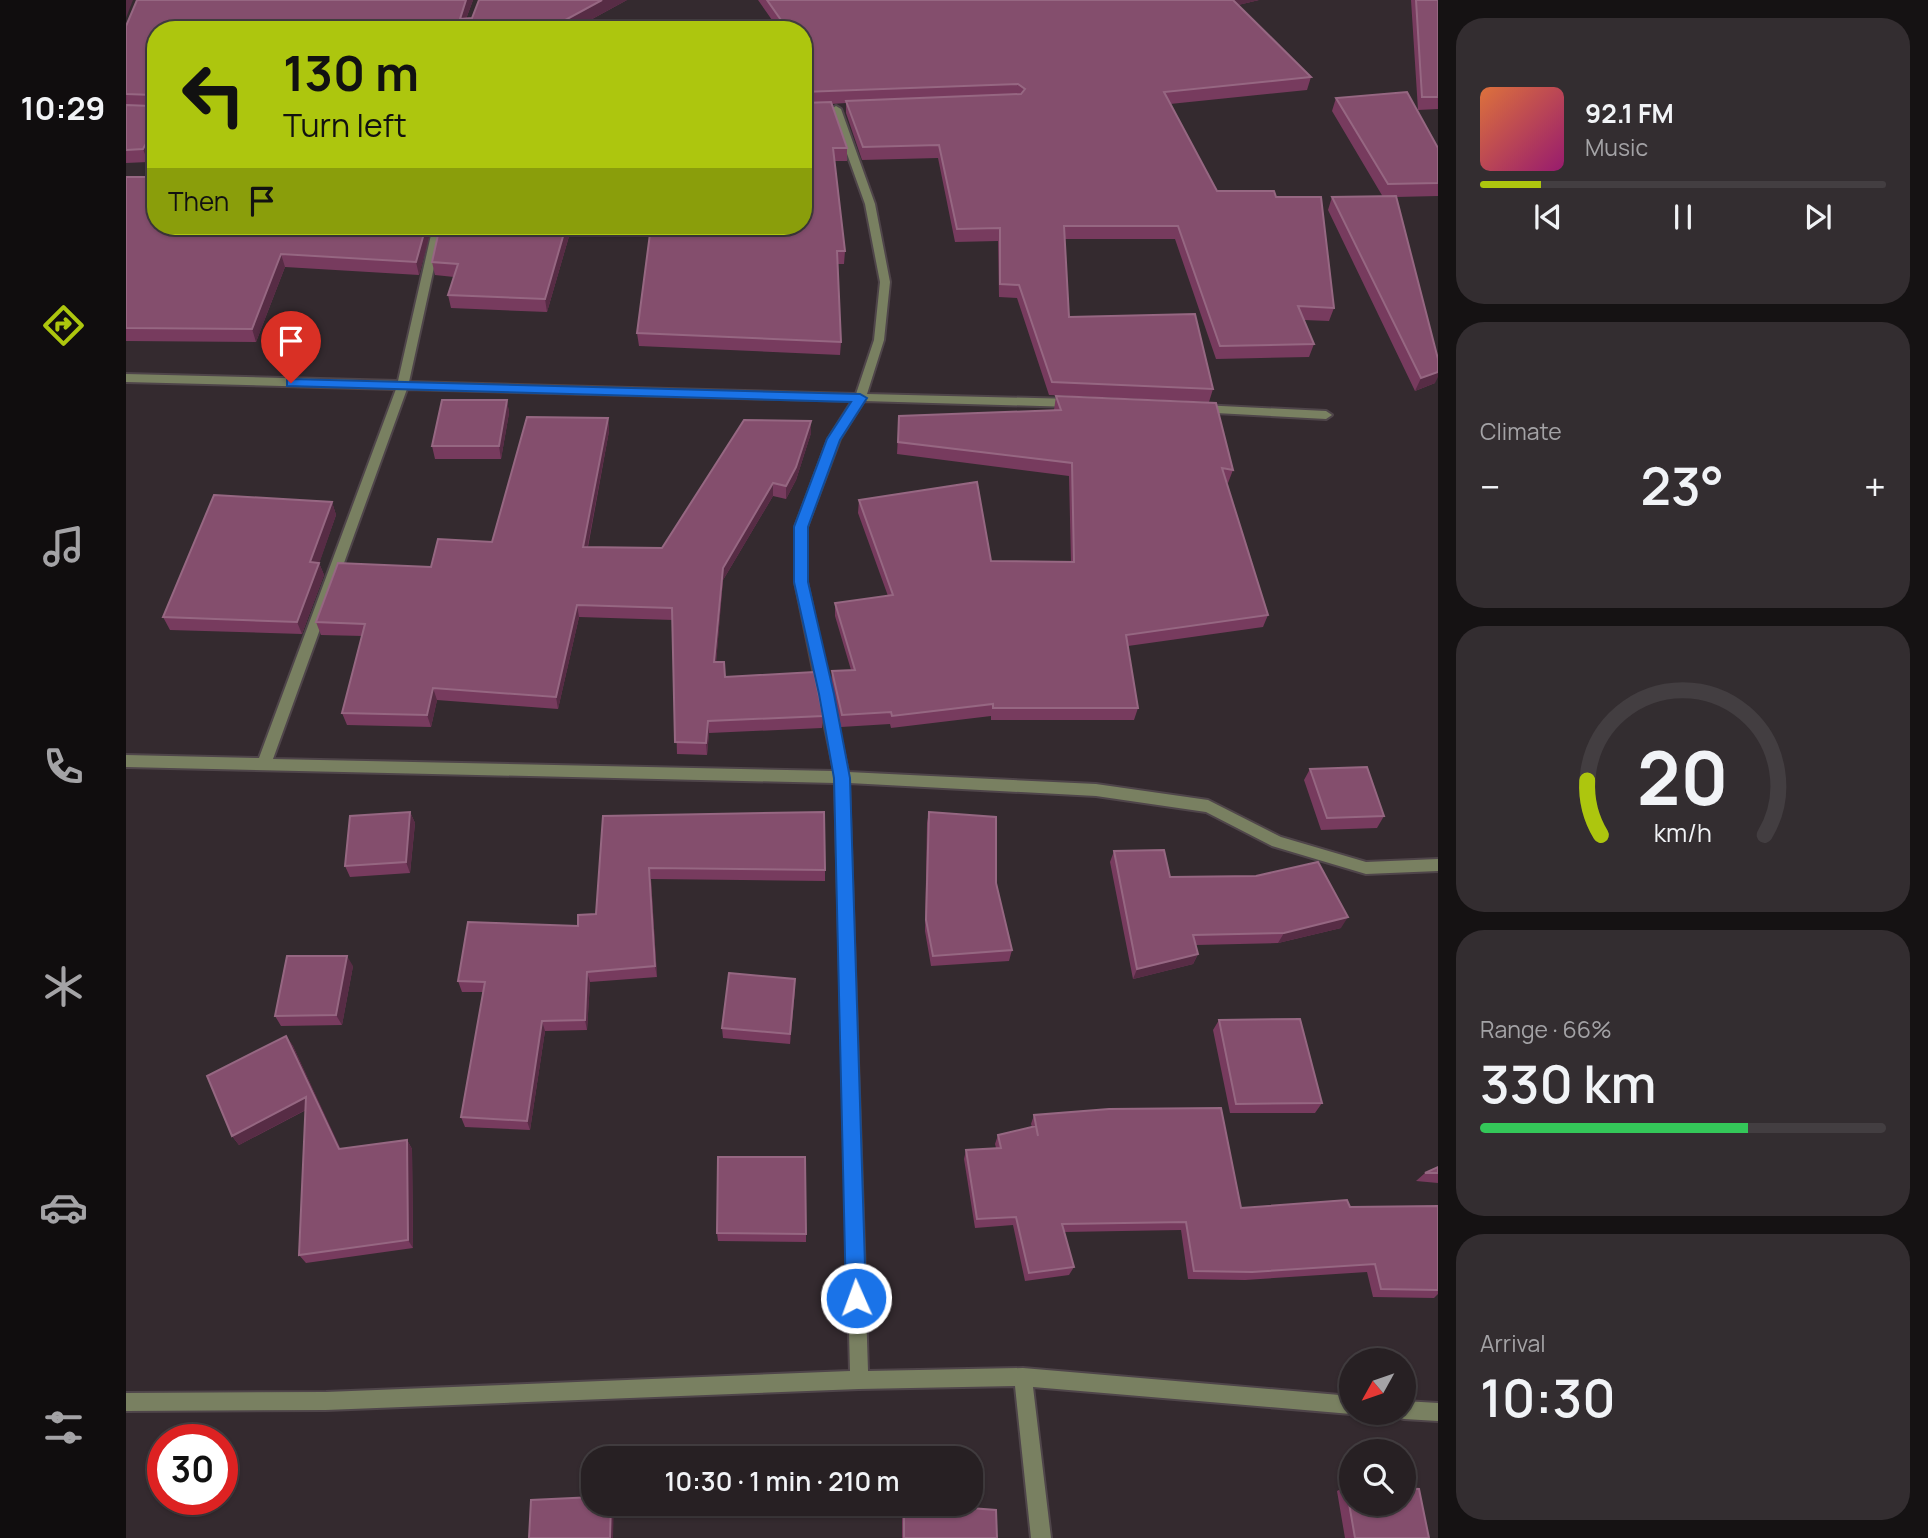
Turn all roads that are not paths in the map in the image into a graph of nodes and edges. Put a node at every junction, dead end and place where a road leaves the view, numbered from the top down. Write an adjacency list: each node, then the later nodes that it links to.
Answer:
1 (837, 109): 5 (street)
2 (436, 235): 4 (street)
3 (126, 378): 4 (street)
4 (402, 387): 5 (street); 10 (street)
5 (860, 398): 6 (street); 11 (street)
6 (1081, 403)
7 (1190, 408): 8 (street)
8 (1325, 415)
9 (126, 761): 10 (street)
10 (264, 765): 11 (street)
11 (842, 778): 12 (street); 14 (street)
12 (1438, 865)
13 (1023, 1377): 14 (street); 16 (street); 19 (street)
14 (859, 1380): 15 (street)
15 (126, 1402)
16 (1339, 1404)
17 (1416, 1411): 18 (street)
18 (1438, 1412)
19 (1041, 1538)

